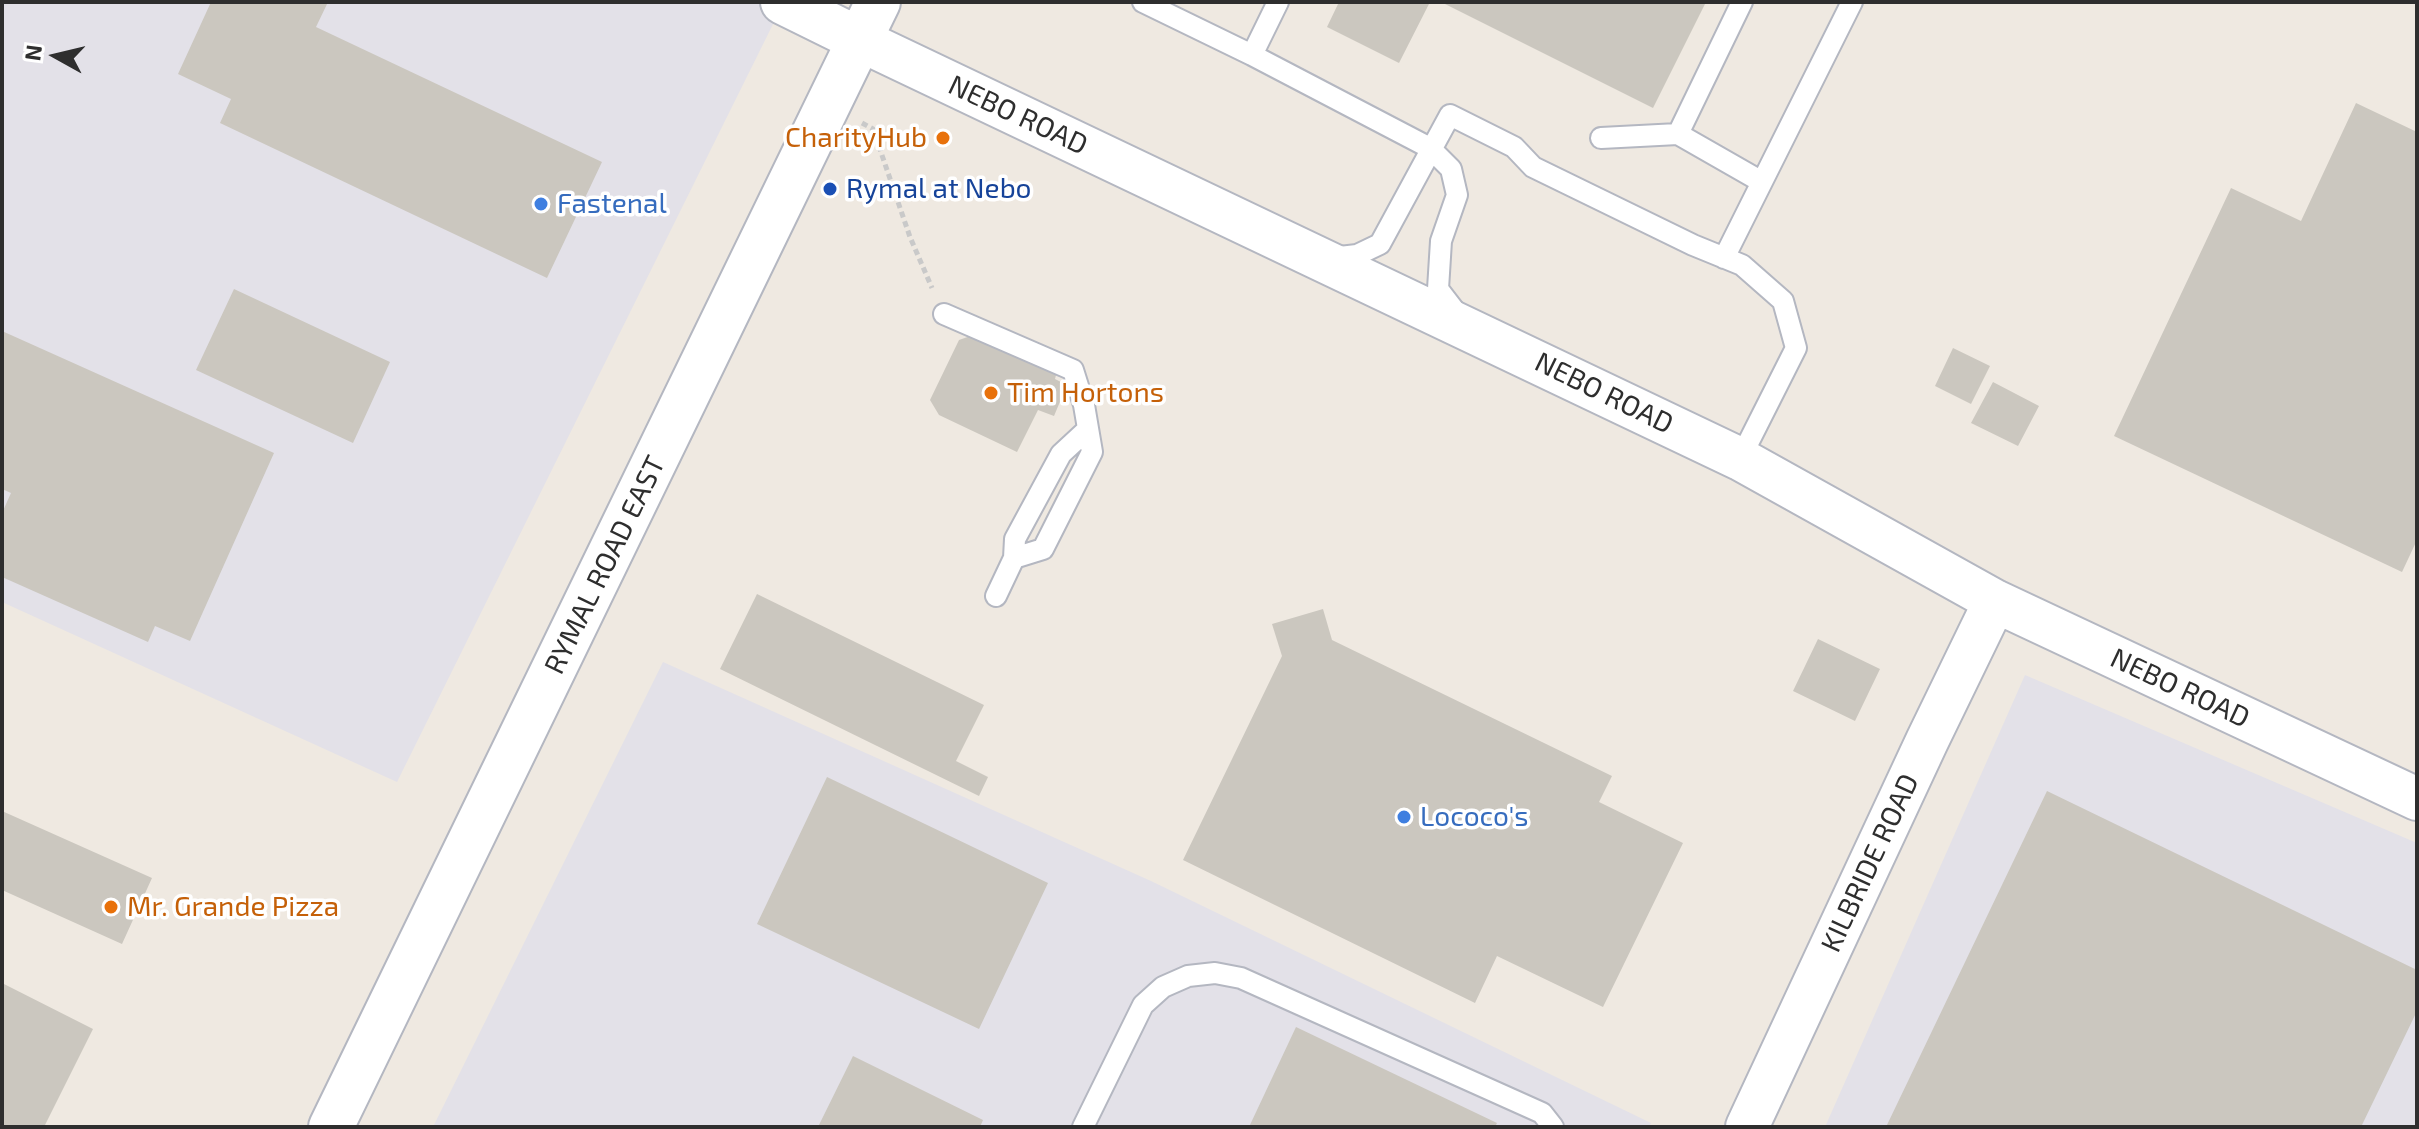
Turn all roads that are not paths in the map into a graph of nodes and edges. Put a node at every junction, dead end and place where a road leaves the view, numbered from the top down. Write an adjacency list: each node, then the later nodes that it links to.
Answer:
1 (783, 2): 6 (main road, NEBO ROAD)
2 (1143, 2): 7 (lane)
3 (1278, 2): 7 (lane)
4 (1742, 2): 8 (lane)
5 (1852, 2): 11 (lane)
6 (869, 21): 13 (street, NEBO ROAD); 22 (main road, RYMAL ROAD EAST)
7 (1252, 55): 10 (lane)
8 (1678, 134): 9 (lane); 11 (lane)
9 (1601, 138)
10 (1430, 148): 12 (lane); 13 (lane); 15 (lane)
11 (1762, 182): 12 (lane)
12 (1724, 258): 17 (lane)
13 (1323, 259): 15 (street, NEBO ROAD)
14 (944, 314): 16 (lane)
15 (1468, 329): 17 (street, NEBO ROAD)
16 (1088, 429): 18 (lane); 18 (lane)
17 (1740, 459): 20 (street, NEBO ROAD)
18 (1014, 558): 19 (lane)
19 (996, 596)
20 (1995, 601): 21 (street, NEBO ROAD); 25 (street, KILBRIDE ROAD)
21 (2417, 799)
22 (331, 1127)
23 (1083, 1127): 24 (lane)
24 (1553, 1127)
25 (1747, 1127)

